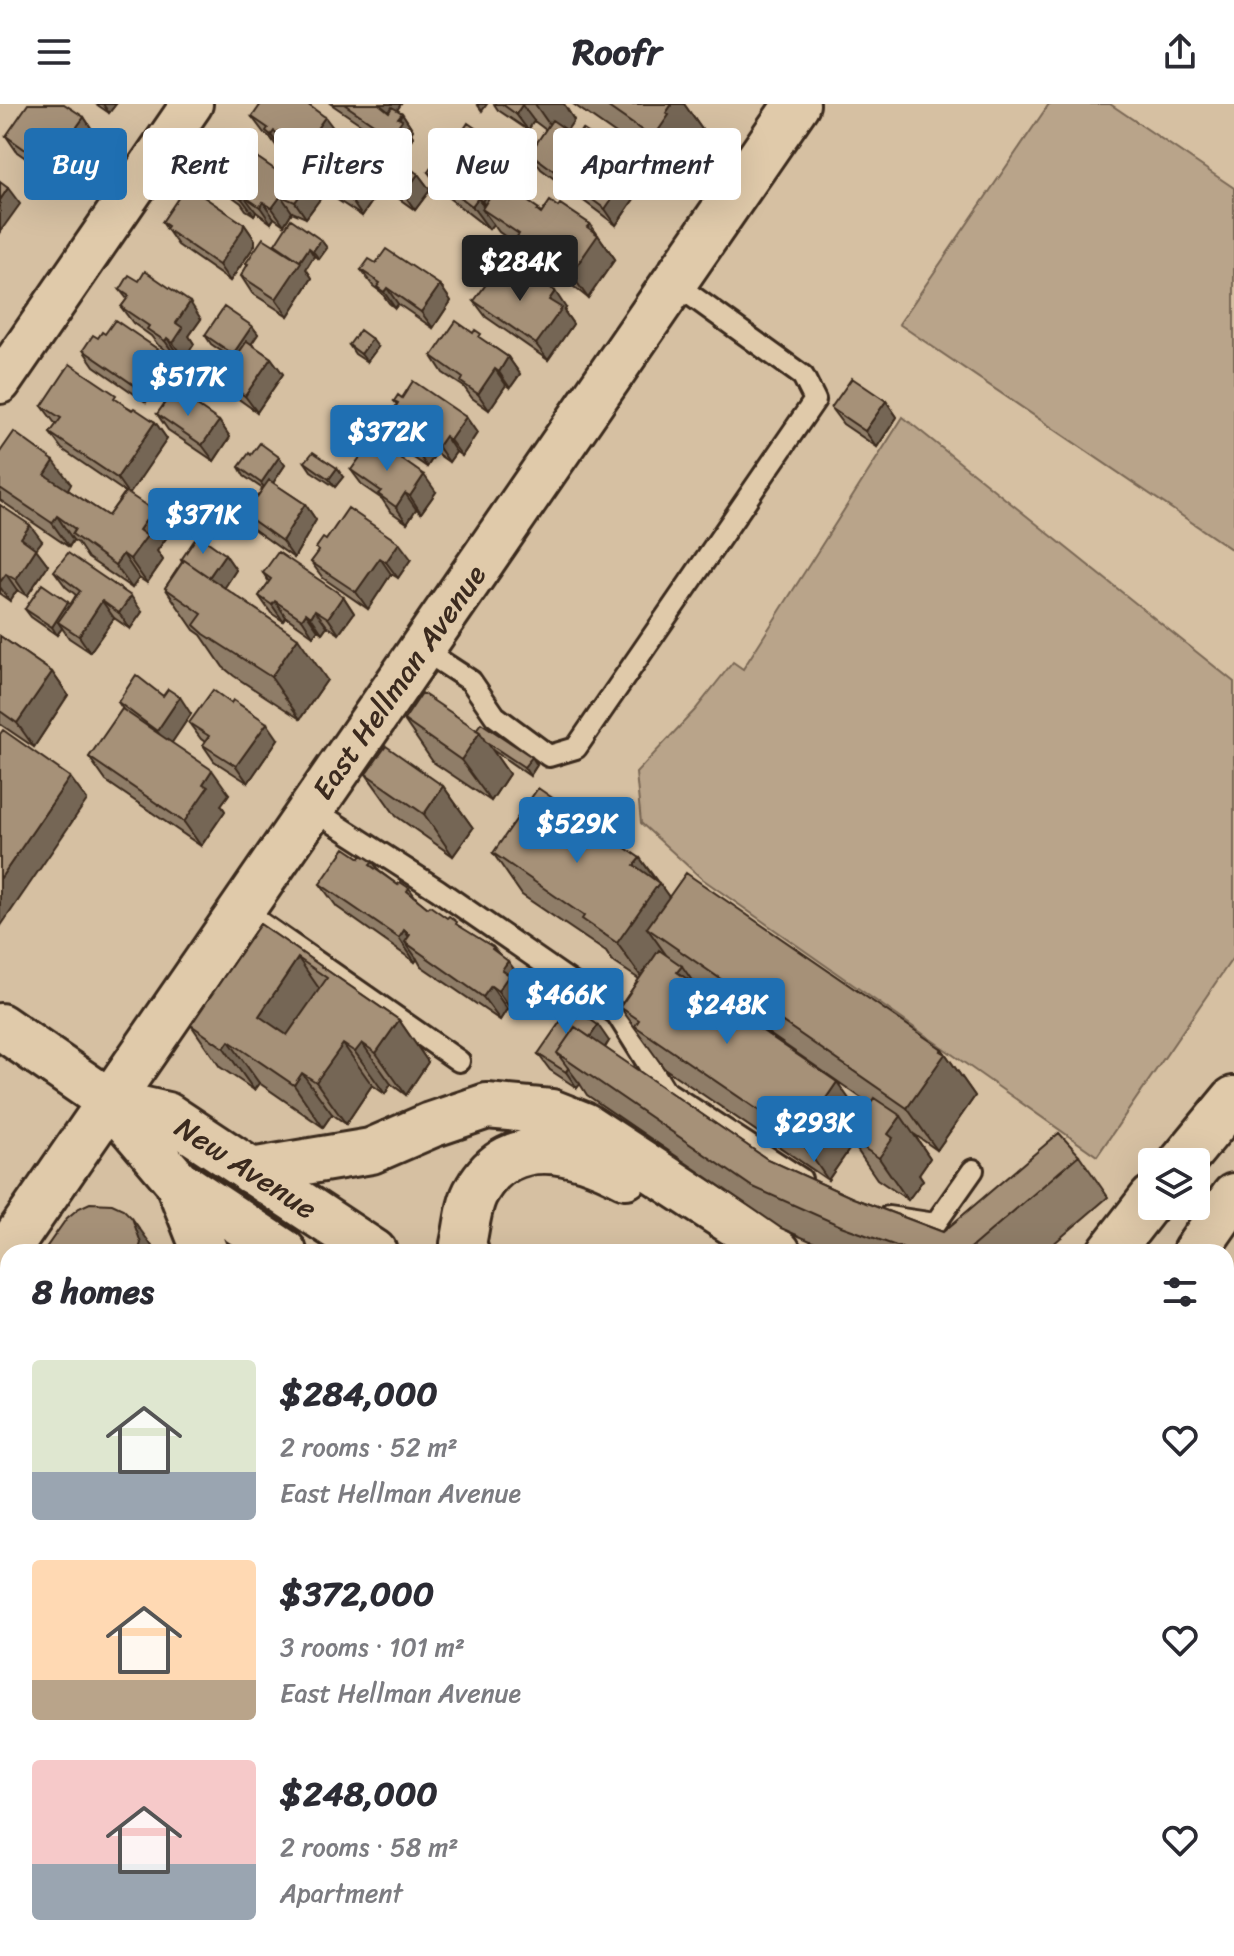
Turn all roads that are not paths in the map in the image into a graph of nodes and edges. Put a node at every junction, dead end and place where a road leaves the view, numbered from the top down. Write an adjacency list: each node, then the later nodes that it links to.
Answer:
1 (192, 104): 4 (street)
2 (797, 104): 3 (main road, East Hellman Avenue)
3 (674, 283): 5 (main road, East Hellman Avenue); 5 (lane)
4 (0, 383)
5 (422, 649): 6 (main road, East Hellman Avenue)
6 (312, 809): 7 (main road, East Hellman Avenue); 16 (lane)
7 (242, 910): 9 (lane); 11 (main road, East Hellman Avenue)
8 (0, 1026): 11 (main road, New Avenue)
9 (459, 1061)
10 (1234, 1099): 12 (main road)
11 (110, 1102): 14 (main road, New Avenue); 15 (main road, New Avenue); 20 (main road, East Hellman Avenue)
12 (1194, 1148)
13 (973, 1170): 18 (lane)
14 (251, 1171): 23 (main road, New Avenue); 26 (main road)
15 (177, 1181): 21 (main road); 22 (main road, New Avenue)
16 (820, 1191)
17 (1234, 1196): 28 (main road)
18 (869, 1214)
19 (1138, 1216): 27 (main road)
20 (12, 1244)
21 (202, 1244)
22 (272, 1244)
23 (362, 1244)
24 (463, 1244): 25 (main road)
25 (729, 1244)
26 (766, 1244)
27 (1116, 1244)
28 (1201, 1244)

